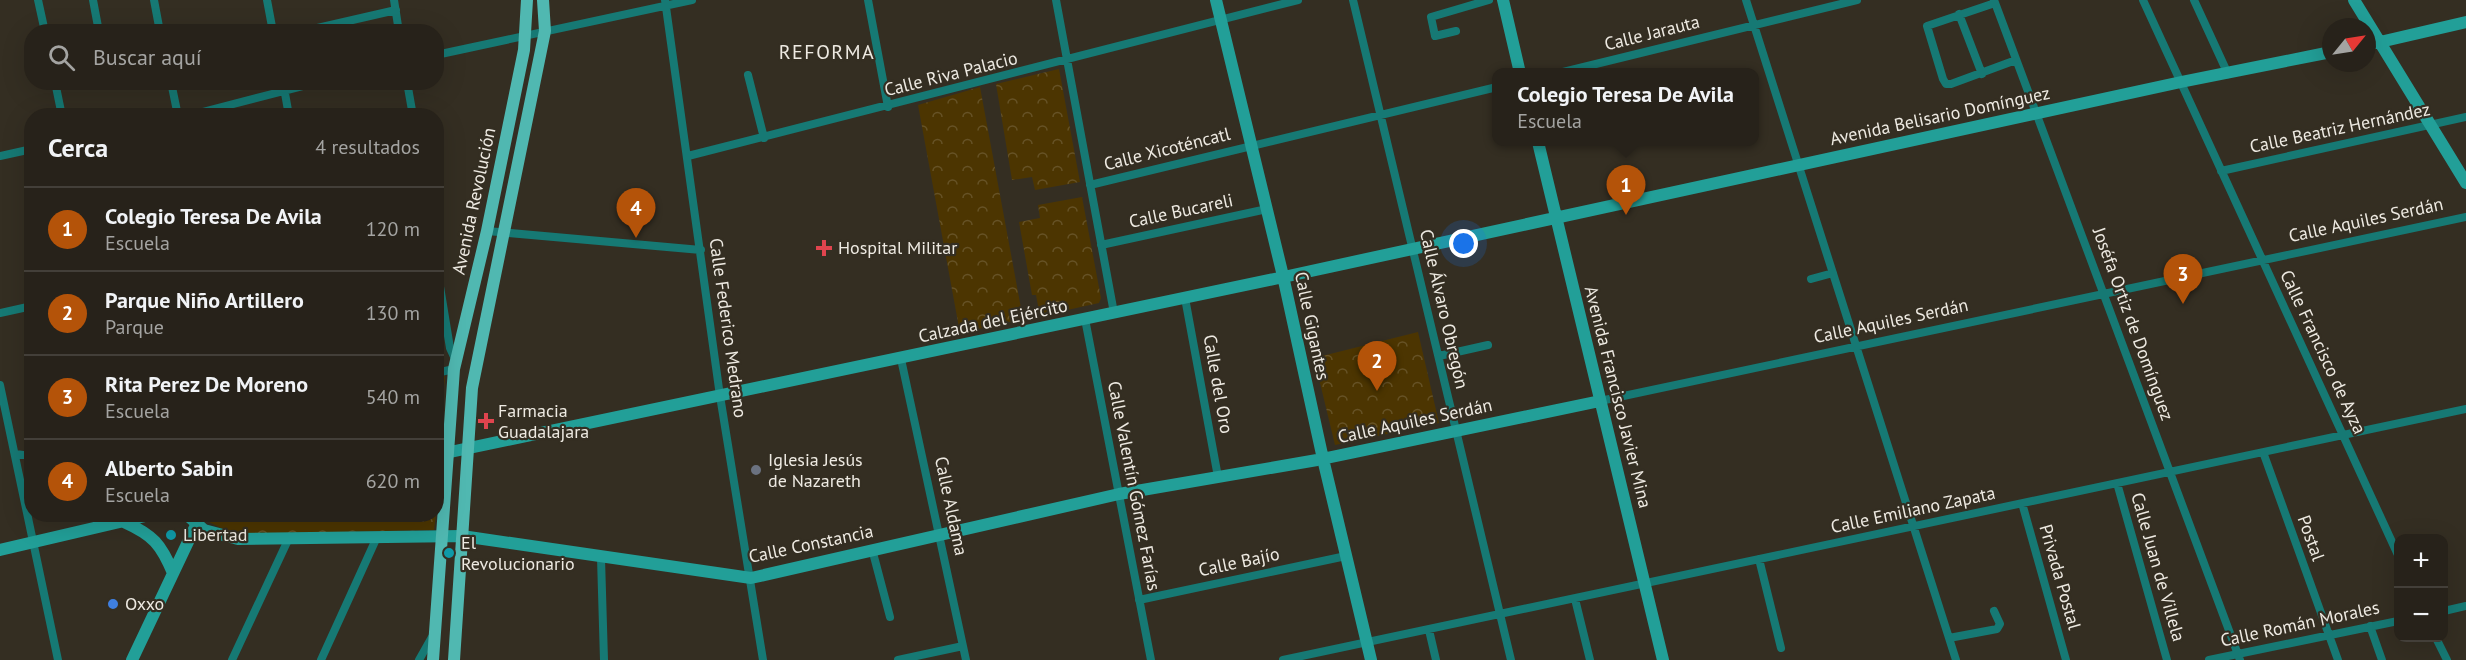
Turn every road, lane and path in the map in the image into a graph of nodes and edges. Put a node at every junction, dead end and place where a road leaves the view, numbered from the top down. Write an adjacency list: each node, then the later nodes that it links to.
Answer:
1 (38, 0): 27 (street)
2 (93, 0): 28 (street)
3 (154, 0): 29 (street)
4 (267, 0): 30 (street)
5 (394, 0): 23 (street)
6 (527, 0): 36 (main road, Avenida Revolución)
7 (543, 0): 34 (main road, Avenida Revolución)
8 (692, 0): 21 (street)
9 (868, 0): 55 (street)
10 (1056, 0): 42 (street)
11 (1216, 0): 25 (main road, Calle Gigantes)
12 (1298, 0): 25 (street, Calle Riva Palacio)
13 (1353, 0): 62 (street, Calle Álvaro Obregón)
14 (1489, 0): 35 (street)
15 (1503, 0): 43 (main road)
16 (1746, 0): 33 (street)
17 (1857, 0): 33 (street, Calle Jarauta)
18 (2143, 0): 48 (street, Calle Francisco de Ayza)
19 (2194, 0): 46 (street)
20 (2354, 0): 37 (main road)
21 (666, 2): 34 (street); 70 (street, Calle Federico Medrano)
22 (1995, 2): 24 (street); 41 (street, Joséfa Ortiz de Domínguez)
23 (396, 10): 31 (street); 32 (street)
24 (1959, 14): 45 (street); 45 (street)
25 (1221, 20): 42 (street, Calle Riva Palacio); 66 (main road, Calle Gigantes)
26 (2466, 22): 37 (main road)
27 (43, 24)
28 (98, 24)
29 (158, 24)
30 (272, 24)
31 (335, 24)
32 (398, 24)
33 (1754, 25): 44 (street, Calle Jarauta); 71 (street)
34 (545, 31): 36 (street); 79 (main road, Avenida Revolución)
35 (1456, 31)
36 (527, 35): 39 (street); 78 (main road, Avenida Revolución)
37 (2380, 42): 38 (main road); 64 (main road)
38 (2376, 43)
39 (444, 52)
40 (2322, 54): 46 (main road, Avenida Belisario Domínguez)
41 (2016, 60): 45 (street); 61 (street, Joséfa Ortiz de Domínguez)
42 (1067, 61): 55 (street, Calle Riva Palacio); 74 (street)
43 (1519, 68)
44 (1576, 68)
45 (1982, 74)
46 (2228, 74): 48 (main road, Avenida Belisario Domínguez)
47 (748, 75): 65 (street)
48 (2181, 82): 61 (main road, Avenida Belisario Domínguez); 72 (street, Calle Francisco de Ayza)
49 (1492, 88): 62 (street)
50 (57, 90): 56 (street)
51 (173, 90): 57 (street)
52 (274, 90): 58 (street)
53 (285, 90): 59 (street)
54 (408, 90): 60 (street)
55 (888, 107): 65 (street, Calle Riva Palacio)
56 (60, 108)
57 (176, 108)
58 (214, 108)
59 (288, 108)
60 (412, 108)
61 (2036, 114): 71 (main road, Avenida Belisario Domínguez); 87 (street, Joséfa Ortiz de Domínguez)
62 (1381, 115): 66 (street); 81 (street, Calle Álvaro Obregón)
63 (2466, 117): 64 (street, Calle Beatriz Hernández)
64 (2431, 125): 72 (street, Calle Beatriz Hernández); 73 (main road)
65 (764, 138): 70 (street, Calle Riva Palacio)
66 (1251, 146): 74 (street, Calle Xicoténcatl); 75 (main road, Calle Gigantes)
67 (1539, 146): 77 (main road, Avenida Francisco Javier Mina)
68 (24, 151): 69 (street)
69 (0, 156)
70 (688, 156): 82 (street, Calle Federico Medrano)
71 (1799, 164): 77 (main road, Avenida Belisario Domínguez); 84 (street)
72 (2221, 171): 83 (street, Calle Francisco de Ayza)
73 (2466, 183)
74 (1090, 185): 80 (street)
75 (1267, 209): 80 (street, Calle Bucareli); 85 (main road, Calle Gigantes)
76 (2466, 217): 83 (street, Calle Aquiles Serdán)
77 (1556, 218): 81 (main road, Calzada del Ejército); 102 (main road, Avenida Francisco Javier Mina)
78 (487, 231): 79 (street); 98 (main road, Avenida Revolución)
79 (503, 233): 82 (street); 107 (main road, Avenida Revolución)
80 (1101, 245): 91 (street)
81 (1413, 248): 85 (main road, Calzada del Ejército); 96 (street, Calle Álvaro Obregón)
82 (701, 250): 101 (street, Calle Federico Medrano)
83 (2263, 260): 87 (street, Calle Aquiles Serdán); 105 (street, Calle Francisco de Ayza)
84 (1833, 273): 86 (street); 95 (street)
85 (1283, 276): 88 (main road, Calzada del Ejército); 112 (main road, Calle Gigantes)
86 (1810, 279)
87 (2104, 294): 95 (street, Calle Aquiles Serdán); 113 (street, Joséfa Ortiz de Domínguez)
88 (1185, 298): 91 (main road, Calzada del Ejército); 114 (street, Calle del Oro)
89 (24, 308): 90 (street)
90 (0, 313)
91 (1114, 313): 92 (main road, Calzada del Ejército)
92 (1084, 319): 97 (main road, Calzada del Ejército); 116 (street, Calle Valentín Gómez Farías)
93 (444, 320): 98 (street)
94 (1488, 345): 96 (street)
95 (1856, 347): 102 (street, Calle Aquiles Serdán); 124 (street)
96 (1439, 356): 104 (street, Calle Álvaro Obregón)
97 (901, 359): 101 (main road, Calzada del Ejército); 125 (street, Calle Aldama)
98 (455, 365): 99 (street); 106 (main road, Avenida Revolución)
99 (444, 370)
100 (0, 385): 109 (street)
101 (720, 396): 107 (main road, Calzada del Ejército); 138 (street, Calle Federico Medrano)
102 (1600, 401): 104 (main road, Calle Aquiles Serdán); 139 (main road, Avenida Francisco Javier Mina)
103 (2466, 410): 105 (street, Calle Emiliano Zapata)
104 (1457, 432): 112 (main road, Calle Aquiles Serdán); 145 (street, Calle Álvaro Obregón)
105 (2343, 435): 108 (street, Calle Emiliano Zapata); 131 (street, Calle Francisco de Ayza)
106 (444, 440)
107 (468, 449): 110 (main road, Calzada del Ejército); 127 (main road, Avenida Revolución)
108 (2263, 452): 113 (street, Calle Emiliano Zapata); 151 (street, Postal)
109 (15, 454): 111 (street); 117 (street)
110 (444, 454)
111 (24, 455)
112 (1323, 459): 114 (main road, Calle Constancia); 134 (main road, Calle Gigantes)
113 (2170, 472): 115 (street, Calle Emiliano Zapata); 157 (street, Joséfa Ortiz de Domínguez)
114 (1218, 477): 116 (main road, Calle Constancia)
115 (2117, 483): 118 (street, Calle Emiliano Zapata); 178 (street, Calle Juan de Villela)
116 (1119, 494): 125 (main road, Calle Constancia); 141 (street, Calle Valentín Gómez Farías)
117 (24, 498)
118 (2022, 503): 124 (street, Calle Emiliano Zapata); 177 (street, Privada Postal)
119 (29, 522): 130 (street)
120 (124, 522): 130 (main road); 137 (main road)
121 (193, 522): 123 (main road)
122 (441, 522): 126 (main road, Avenida Revolución)
123 (196, 525): 129 (main road, Calle Constancia); 137 (main road)
124 (1914, 526): 136 (street, Calle Emiliano Zapata); 152 (street)
125 (941, 534): 132 (main road, Calle Constancia); 155 (street, Calle Aldama)
126 (441, 535): 127 (main road, Calle Constancia); 128 (main road, Calle Constancia); 150 (main road, Avenida Revolución)
127 (462, 536): 135 (main road, Calle Constancia); 164 (main road, Avenida Revolución)
128 (377, 537): 129 (main road, Calle Constancia); 161 (street)
129 (288, 540): 160 (street)
130 (33, 542): 133 (main road); 158 (street)
131 (2394, 546)
132 (872, 549): 138 (main road, Calle Constancia); 146 (street)
133 (1, 551)
134 (1346, 556): 141 (street, Calle Bajío); 153 (main road, Calle Gigantes)
135 (601, 558): 138 (main road, Calle Constancia); 165 (street)
136 (1760, 560): 139 (street, Calle Emiliano Zapata); 156 (street)
137 (173, 573): 159 (main road)
138 (751, 578): 166 (street, Calle Federico Medrano)
139 (1644, 584): 140 (street, Calle Emiliano Zapata); 175 (main road, Avenida Francisco Javier Mina)
140 (1575, 599): 145 (street, Calle Emiliano Zapata); 174 (street)
141 (1139, 600): 169 (street, Calle Valentín Gómez Farías)
142 (2466, 606): 143 (street)
143 (2448, 610)
144 (1994, 611): 152 (street)
145 (1500, 615): 149 (street, Calle Emiliano Zapata); 173 (street, Calle Álvaro Obregón)
146 (890, 617)
147 (2394, 622): 148 (street, Calle Román Morales)
148 (2370, 626): 151 (street, Calle Román Morales); 181 (street)
149 (1429, 630): 153 (street, Calle Emiliano Zapata); 172 (street)
150 (434, 634): 162 (street); 163 (main road, Avenida Revolución)
151 (2329, 635): 157 (street, Calle Román Morales); 180 (street, Postal)
152 (1949, 638): 176 (street)
153 (1368, 642): 170 (street, Calle Emiliano Zapata); 171 (main road, Calle Gigantes)
154 (2438, 642): 182 (street)
155 (963, 646): 167 (street); 168 (street, Calle Aldama)
156 (1781, 648)
157 (2238, 657): 179 (street, Calle Román Morales)
158 (58, 660)
159 (132, 660)
160 (232, 660)
161 (321, 660)
162 (419, 660)
163 (432, 660)
164 (454, 660)
165 (604, 660)
166 (763, 660)
167 (898, 660)
168 (966, 660)
169 (1150, 660)
170 (1283, 660)
171 (1371, 660)
172 (1436, 660)
173 (1511, 660)
174 (1590, 660)
175 (1663, 660)
176 (1956, 660)
177 (2066, 660)
178 (2167, 660)
179 (2209, 660)
180 (2338, 660)
181 (2382, 660)
182 (2447, 660)

